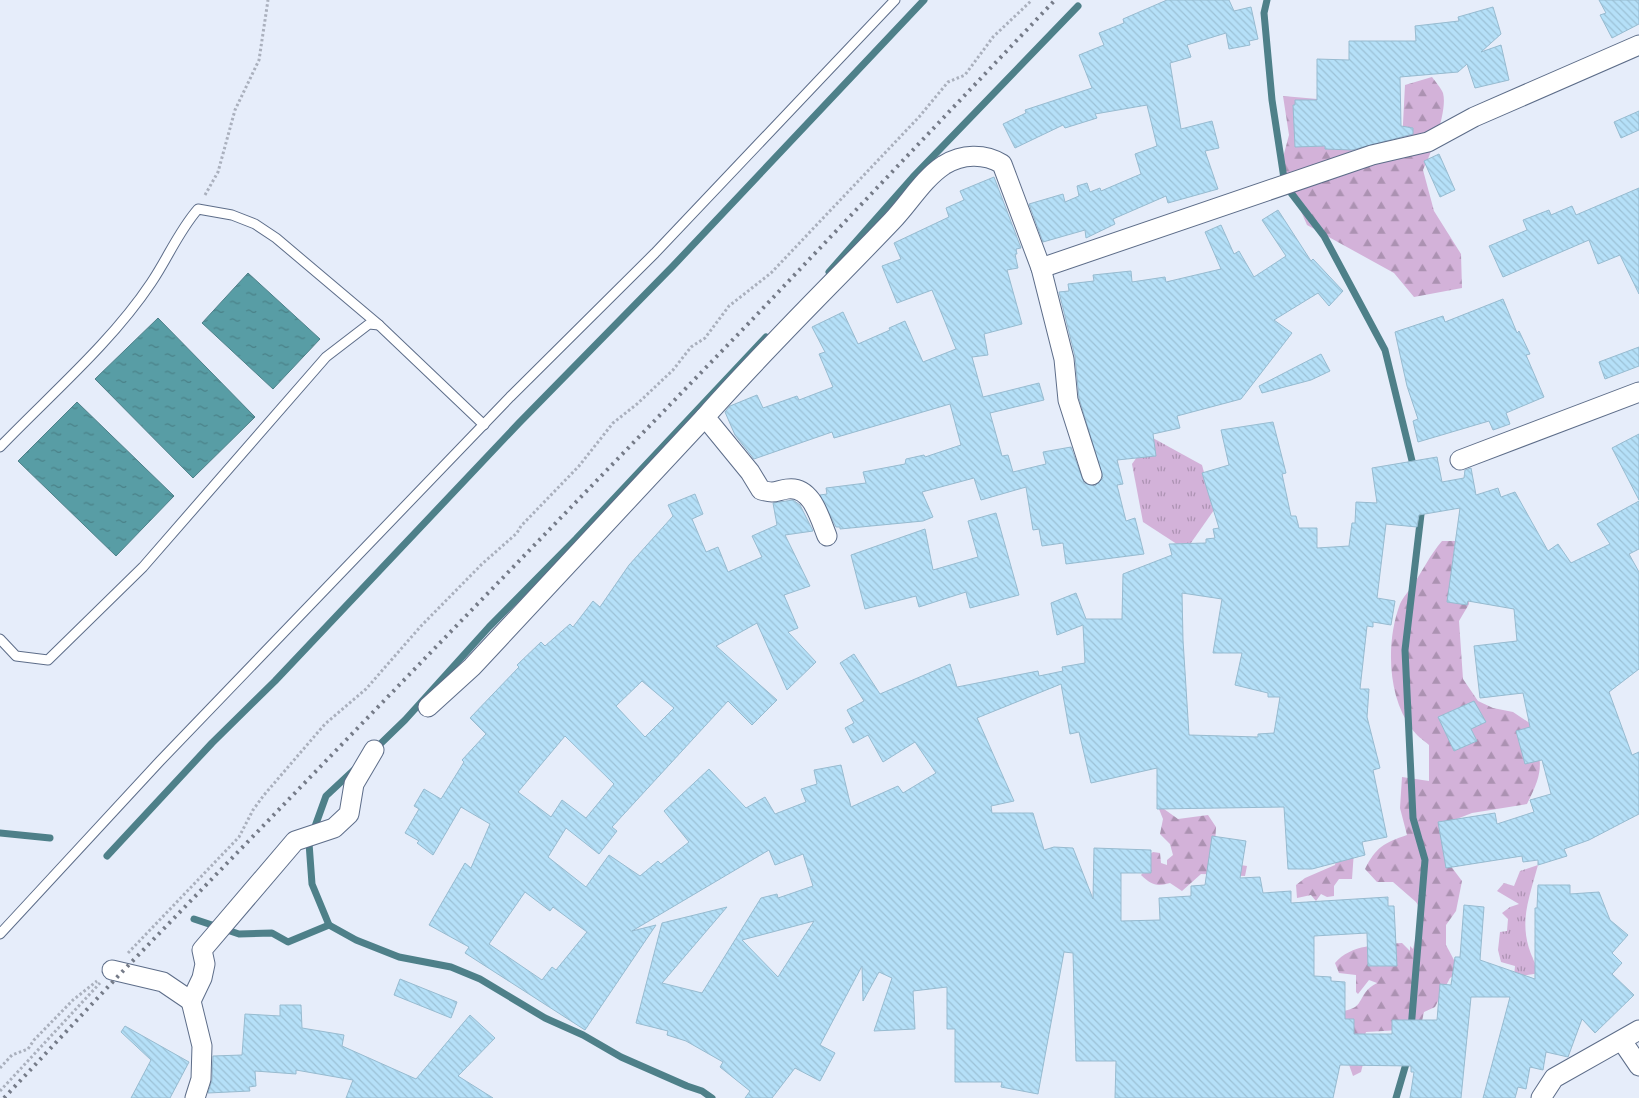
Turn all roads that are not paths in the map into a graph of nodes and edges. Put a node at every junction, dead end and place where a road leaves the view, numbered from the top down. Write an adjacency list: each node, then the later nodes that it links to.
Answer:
1 (895, 0): 7 (lane)
2 (1639, 45): 3 (street)
3 (1041, 268): 6 (street); 10 (street)
4 (379, 325): 7 (lane); 8 (lane); 12 (lane)
5 (1639, 392): 9 (street)
6 (705, 417): 11 (street); 13 (street)
7 (484, 425): 15 (lane)
8 (0, 447)
9 (1460, 460)
10 (1092, 475)
11 (827, 536)
12 (0, 639)
13 (428, 706)
14 (374, 750): 17 (street)
15 (0, 934)
16 (112, 970): 17 (street)
17 (192, 1001): 21 (street)
18 (1639, 1030): 19 (street)
19 (1622, 1041): 20 (street); 22 (street)
20 (1639, 1066)
21 (195, 1098)
22 (1541, 1098)

